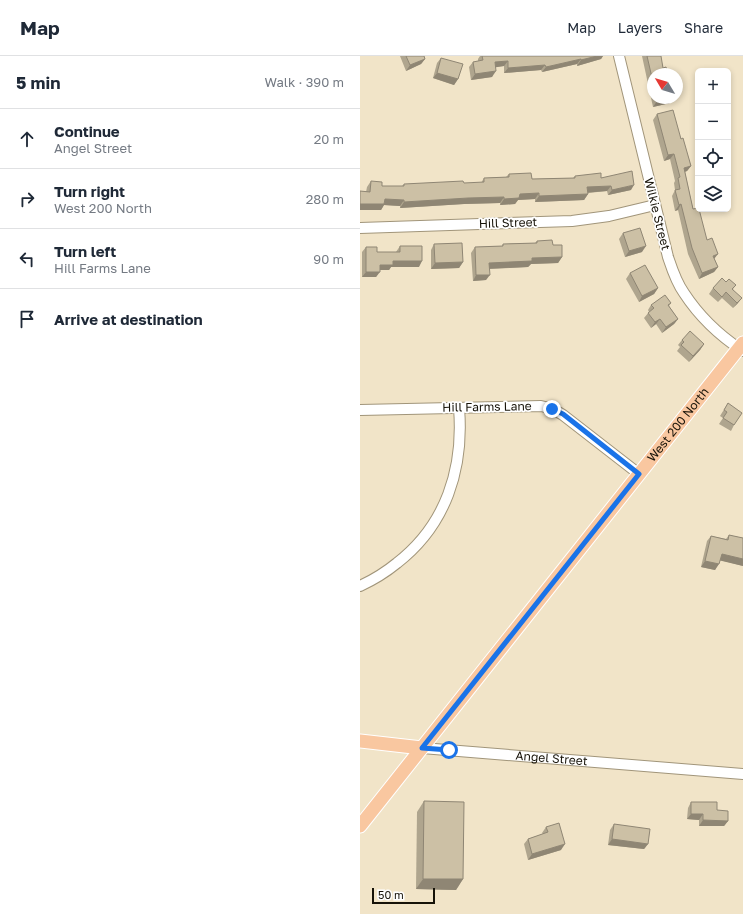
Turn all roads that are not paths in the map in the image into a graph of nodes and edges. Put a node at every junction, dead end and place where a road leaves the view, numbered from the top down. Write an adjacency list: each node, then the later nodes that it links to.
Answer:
1 (619, 56): 2 (street, Wilkie Street)
2 (655, 205): 3 (street, Hill Street); 4 (street, Wilkie Street)
3 (360, 228)
4 (742, 347): 7 (main road, West 200 North)
5 (459, 408): 6 (street, Hill Farms Lane); 7 (street, Hill Farms Lane); 8 (street)
6 (360, 410)
7 (639, 474): 10 (main road, West 200 North)
8 (360, 586)
9 (360, 741): 10 (main road, Angel Street)
10 (422, 748): 11 (street, Angel Street); 12 (main road, West 200 North)
11 (743, 774)
12 (360, 826)

